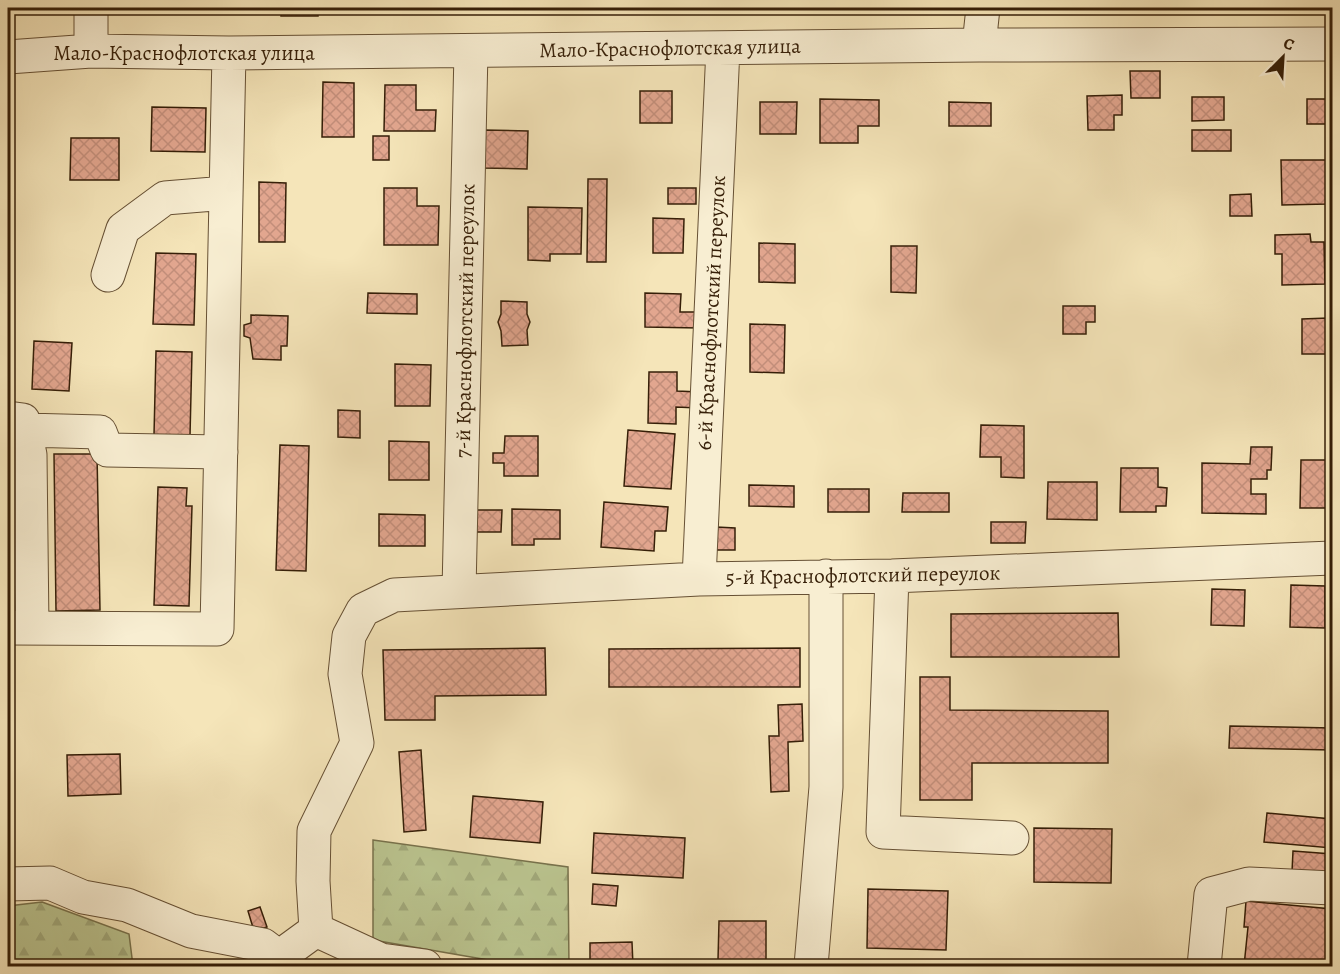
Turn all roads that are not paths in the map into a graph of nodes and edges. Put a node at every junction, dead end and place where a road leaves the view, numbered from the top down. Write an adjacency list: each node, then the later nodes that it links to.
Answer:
1 (91, 8): 6 (street)
2 (983, 8): 4 (street)
3 (1332, 40): 4 (street, Мало-Краснофлотская улица)
4 (979, 45): 5 (street, Мало-Краснофлотская улица)
5 (723, 48): 7 (street, Мало-Краснофлотская улица); 17 (street, 6-й Краснофлотский переулок)
6 (91, 51): 8 (street, Мало-Краснофлотская улица); 9 (street, Мало-Краснофлотская улица)
7 (471, 51): 8 (street, Мало-Краснофлотская улица); 18 (street, 7-й Краснофлотский переулок)
8 (229, 53): 10 (street)
9 (8, 57)
10 (226, 193): 11 (street); 13 (street)
11 (108, 275)
12 (16, 424): 13 (street); 19 (street)
13 (221, 452): 19 (street)
14 (1332, 558): 16 (street, 5-й Краснофлотский переулок)
15 (826, 576): 16 (street, 5-й Краснофлотский переулок); 17 (street, 5-й Краснофлотский переулок); 26 (street)
16 (892, 576): 20 (street)
17 (699, 579): 18 (street, 5-й Краснофлотский переулок)
18 (459, 591): 23 (street, 5-й Краснофлотский переулок)
19 (20, 628)
20 (1012, 838)
21 (8, 884): 24 (street)
22 (1332, 888): 27 (street)
23 (316, 930): 24 (street); 25 (street)
24 (280, 962)
25 (425, 966)
26 (811, 966)
27 (1204, 966)

